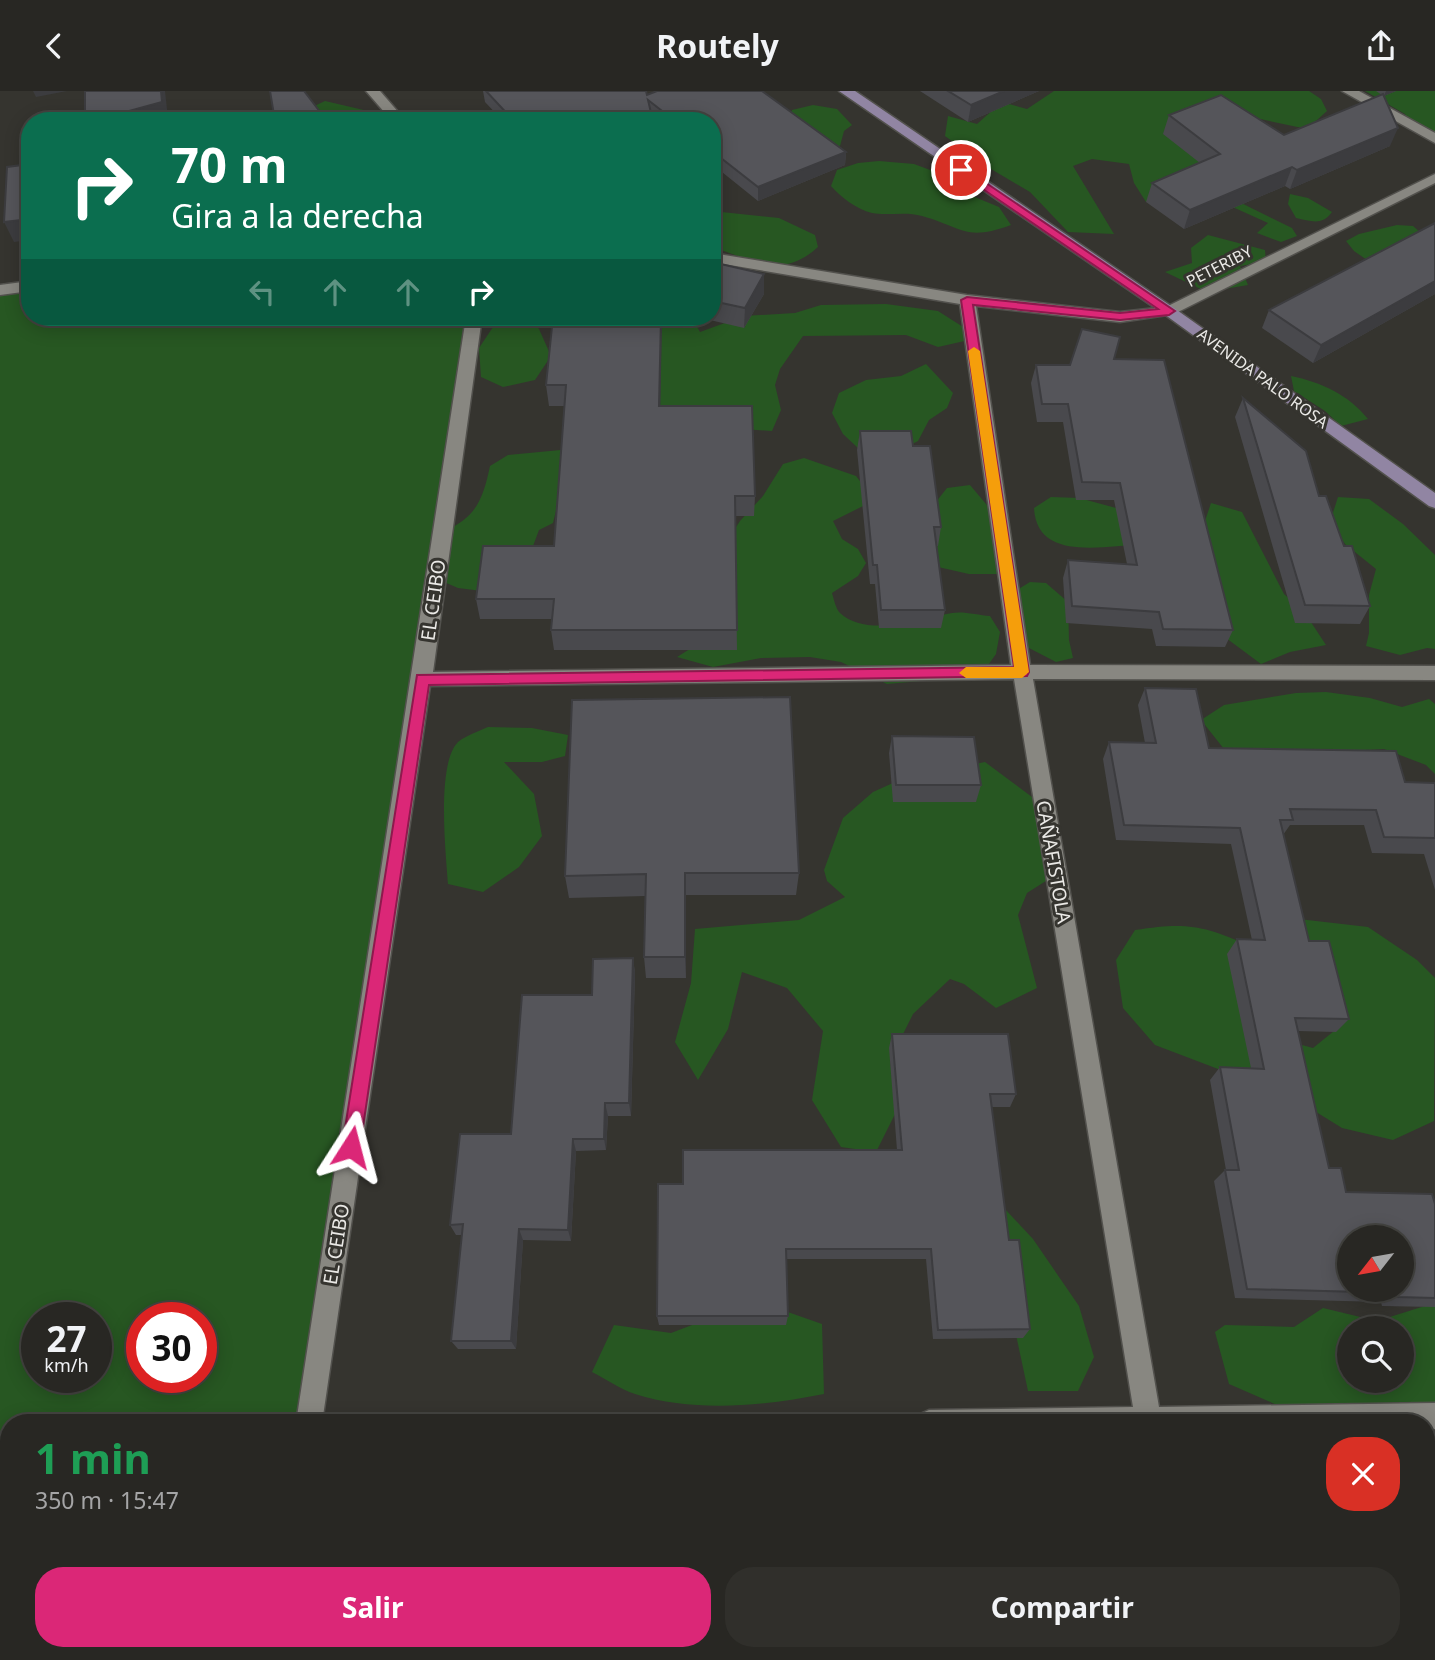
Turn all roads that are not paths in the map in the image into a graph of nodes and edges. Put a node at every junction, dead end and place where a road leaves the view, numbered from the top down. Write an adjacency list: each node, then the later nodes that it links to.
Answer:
1 (373, 91): 4 (street)
2 (846, 91): 11 (main road, AVENIDA PALO ROSA)
3 (1349, 91): 5 (street)
4 (391, 112)
5 (1435, 139)
6 (1435, 177): 11 (street, PETERIBY)
7 (721, 259): 10 (street, PETERIBY)
8 (21, 287): 9 (street)
9 (0, 290)
10 (967, 300): 11 (street, PETERIBY); 14 (street, CAÑAFISTOLA)
11 (1169, 311): 13 (main road, AVENIDA PALO ROSA)
12 (473, 326): 16 (street, EL CEIBO)
13 (1435, 502)
14 (1022, 672): 15 (street); 16 (street); 18 (street, CAÑAFISTOLA)
15 (1435, 673)
16 (422, 679): 17 (street, EL CEIBO)
17 (310, 1414)
18 (1147, 1414)

